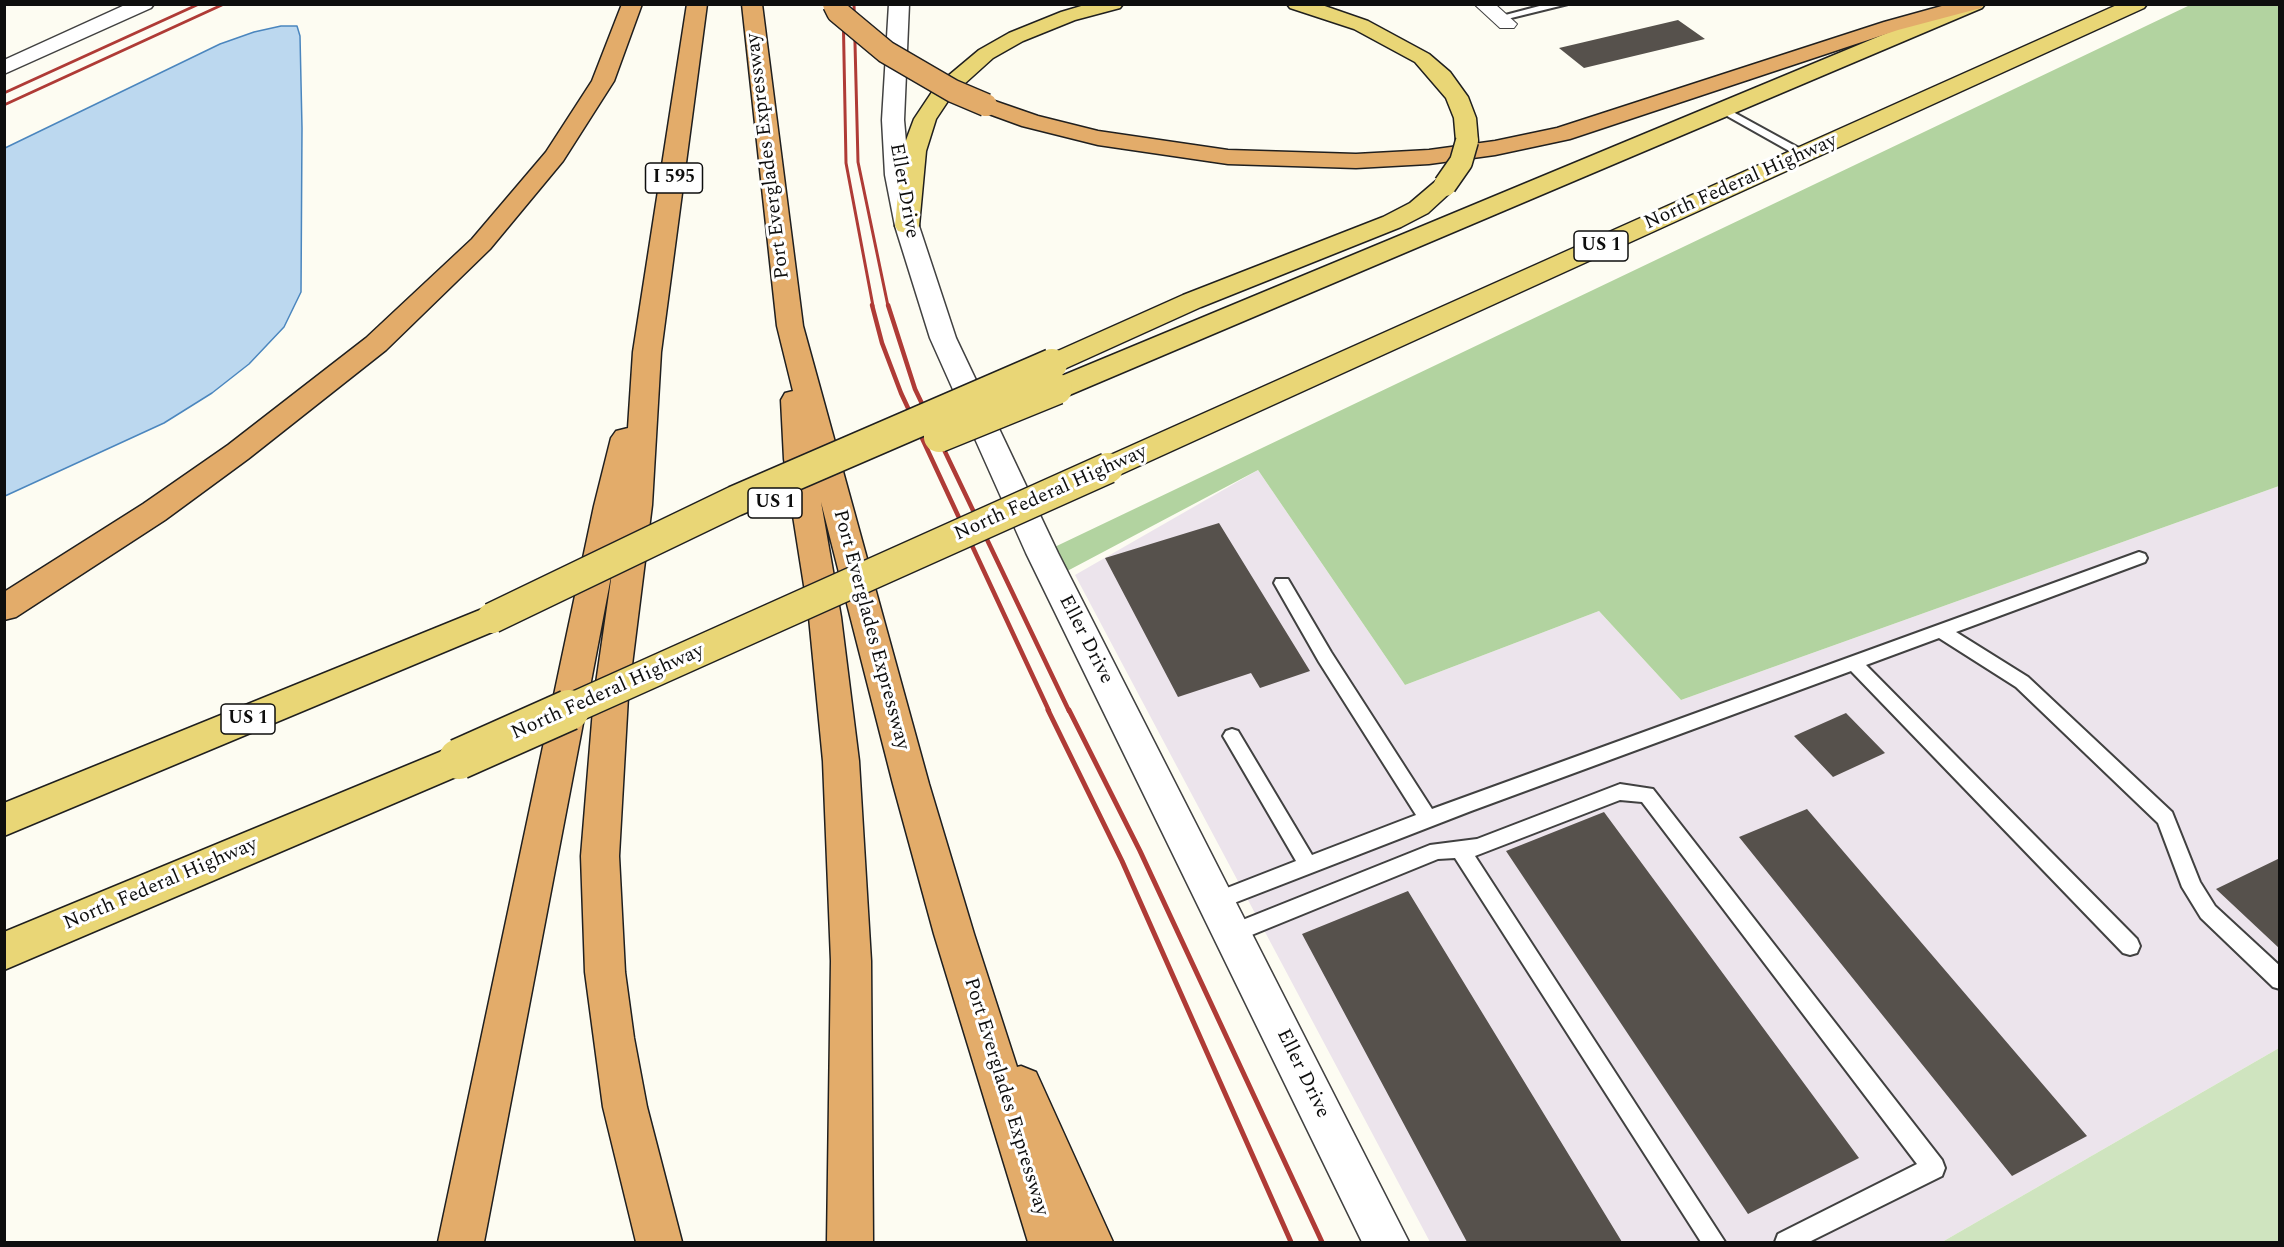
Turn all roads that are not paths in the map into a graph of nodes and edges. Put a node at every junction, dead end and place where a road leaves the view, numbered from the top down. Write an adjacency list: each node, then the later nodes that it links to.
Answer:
1 (144, 4): 14 (street)
2 (632, 4): 23 (highway)
3 (697, 4): 19 (highway, I 595)
4 (752, 4): 18 (highway, Port Everglades Expressway)
5 (834, 4): 11 (highway, bridge)
6 (899, 4): 17 (street, Eller Drive)
7 (1113, 4): 17 (main road)
8 (1297, 4): 20 (main road, bridge)
9 (1483, 4): 13 (street)
10 (1563, 4): 13 (lane)
11 (1975, 4): 15 (main road, US 1)
12 (2137, 4): 16 (main road, North Federal Highway / US 1)
13 (1503, 21)
14 (4, 68)
15 (1724, 110): 16 (lane); 20 (main road, US 1)
16 (1804, 154): 34 (main road, North Federal Highway / US 1, bridge)
17 (907, 226): 31 (street, Eller Drive)
18 (790, 326): 32 (highway, Port Everglades Expressway); 38 (highway)
19 (647, 352): 36 (highway); 37 (highway)
20 (1055, 376): 28 (main road, US 1, bridge)
21 (2139, 558): 24 (lane)
22 (1282, 583): 27 (lane)
23 (4, 608)
24 (1943, 632): 25 (lane); 35 (lane)
25 (1855, 664): 27 (lane); 33 (lane)
26 (1232, 736): 30 (lane)
27 (1428, 819): 30 (lane)
28 (4, 820)
29 (1460, 849): 31 (lane); 42 (lane); 43 (lane)
30 (1308, 865): 31 (lane)
31 (1224, 917): 41 (street, Eller Drive)
32 (954, 934): 39 (highway, Port Everglades Expressway); 40 (highway)
33 (2130, 946)
34 (4, 951)
35 (2280, 980)
36 (461, 1242)
37 (659, 1242)
38 (850, 1242)
39 (1051, 1242)
40 (1090, 1242)
41 (1386, 1242)
42 (1714, 1242)
43 (1786, 1242)

